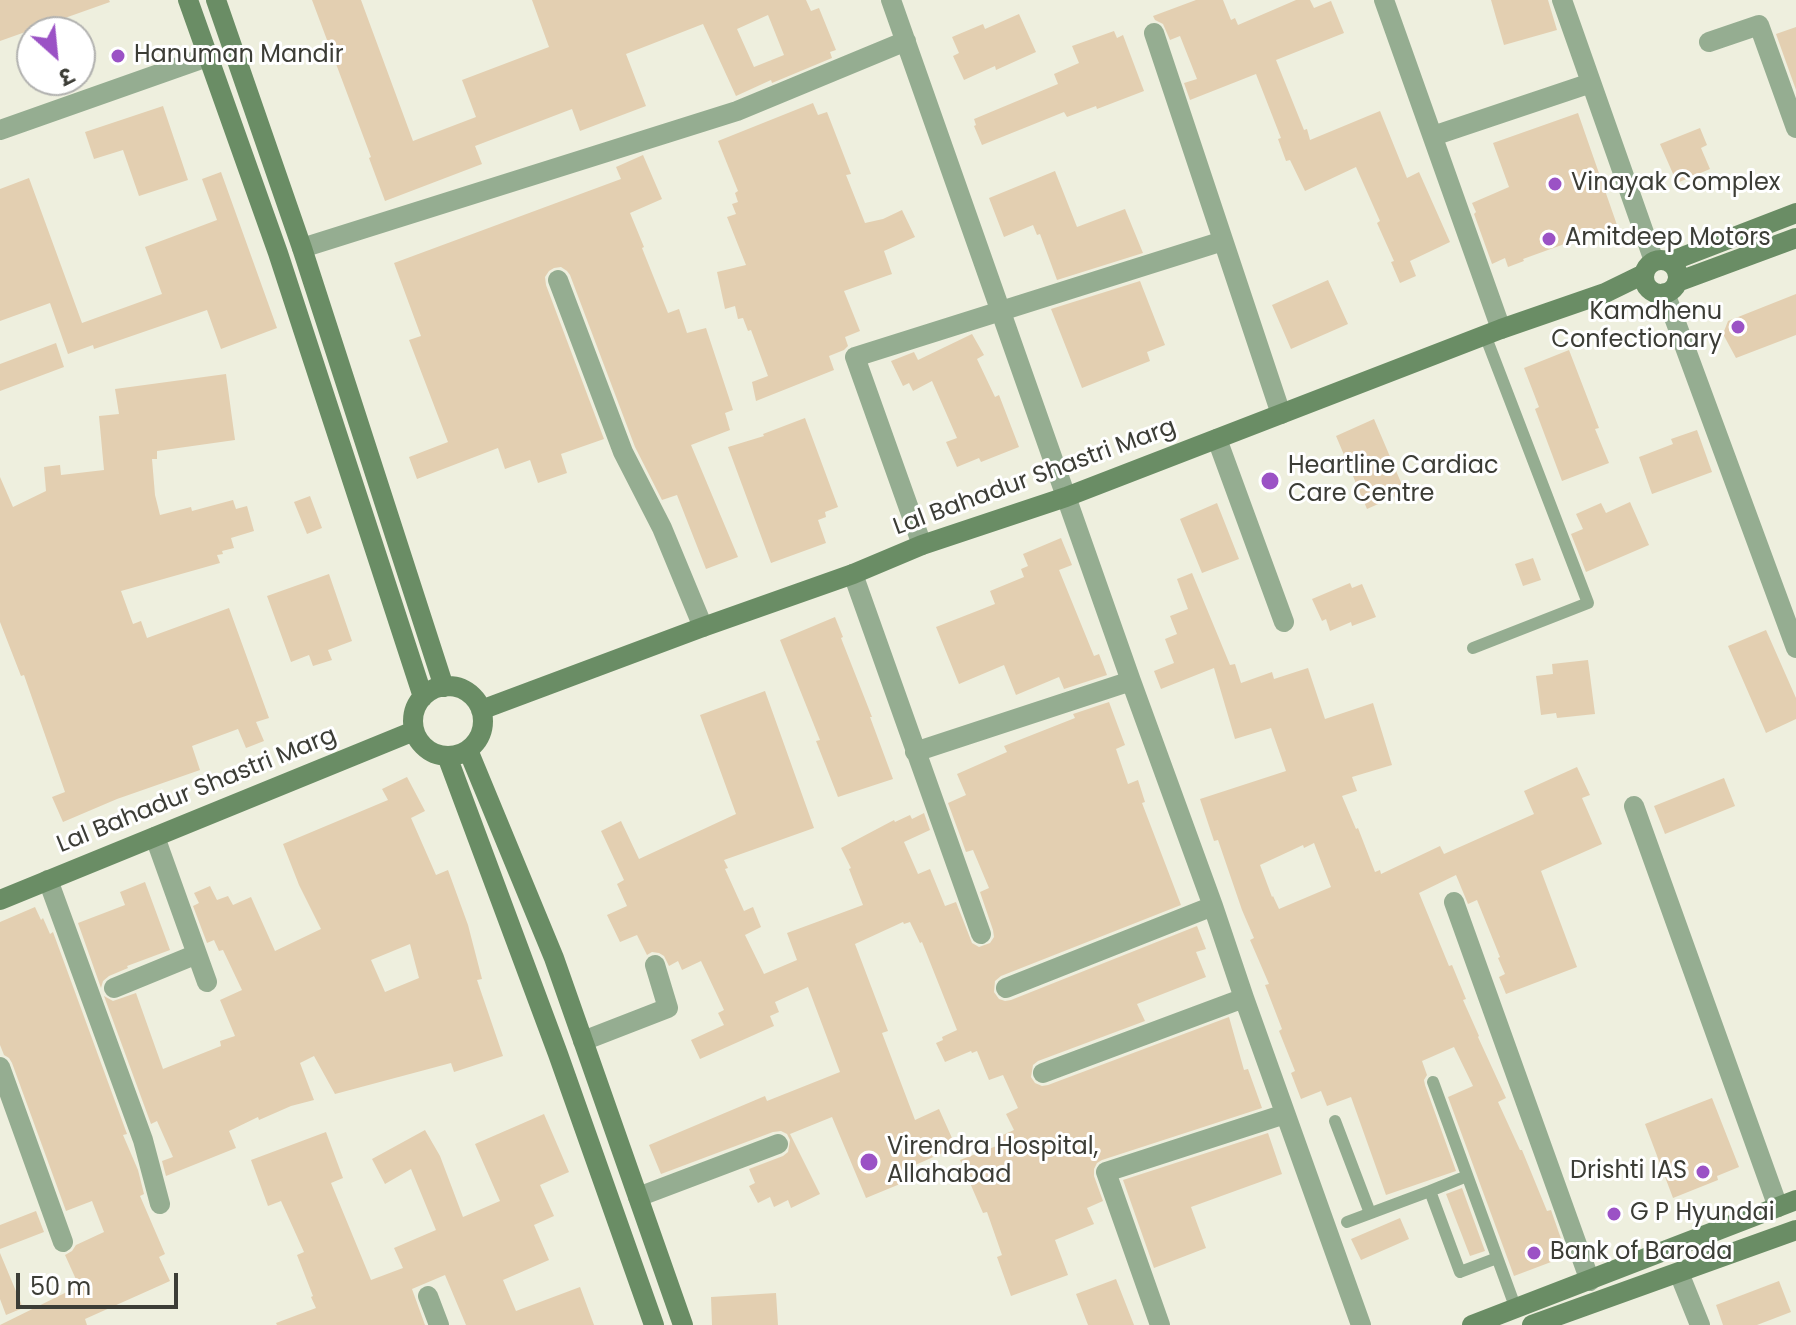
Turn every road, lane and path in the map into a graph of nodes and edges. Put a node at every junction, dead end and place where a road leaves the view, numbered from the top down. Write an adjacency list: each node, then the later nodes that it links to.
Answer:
1 (188, 0): 9 (street)
2 (216, 0): 17 (street)
3 (891, 0): 7 (street)
4 (1384, 0): 13 (street)
5 (1562, 0): 10 (street)
6 (1154, 33): 16 (street)
7 (906, 41): 17 (street); 20 (street)
8 (1709, 42): 11 (street)
9 (207, 57): 12 (street); 33 (street)
10 (1591, 83): 13 (street); 18 (street)
11 (1796, 128)
12 (0, 130)
13 (1433, 136): 21 (street)
14 (1796, 213): 18 (street)
15 (1796, 238): 18 (street)
16 (1223, 241): 20 (street); 22 (street)
17 (302, 248): 32 (street)
18 (1660, 277): 21 (street, Lal Bahadur Shastri Marg); 30 (street)
19 (558, 280): 28 (street)
20 (1001, 311): 24 (street); 25 (street)
21 (1493, 332): 22 (street, Lal Bahadur Shastri Marg); 29 (lane)
22 (1281, 414): 23 (street, Lal Bahadur Shastri Marg)
23 (1217, 439): 24 (street, Lal Bahadur Shastri Marg); 27 (street)
24 (1066, 497): 25 (street, Lal Bahadur Shastri Marg); 31 (street)
25 (922, 545): 26 (street, Lal Bahadur Shastri Marg)
26 (853, 574): 28 (street, Lal Bahadur Shastri Marg); 37 (street)
27 (1284, 622)
28 (703, 627): 34 (street, Lal Bahadur Shastri Marg)
29 (1473, 648)
30 (1796, 648)
31 (1131, 681): 37 (street); 44 (street)
32 (444, 687): 33 (street); 34 (street)
33 (423, 697): 35 (street)
34 (481, 710): 36 (street)
35 (414, 731): 38 (street); 40 (street, Lal Bahadur Shastri Marg)
36 (468, 750): 38 (street); 52 (street)
37 (915, 752): 45 (street)
38 (447, 756): 74 (street)
39 (1634, 806): 63 (street)
40 (155, 837): 41 (street, Lal Bahadur Shastri Marg); 46 (street)
41 (48, 880): 42 (street, Lal Bahadur Shastri Marg); 62 (street)
42 (0, 900)
43 (1454, 902): 70 (street)
44 (1213, 906): 50 (street); 51 (street)
45 (981, 934)
46 (197, 954): 48 (street); 49 (street)
47 (655, 965): 52 (street)
48 (207, 982)
49 (114, 988)
50 (1006, 988)
51 (1244, 998): 54 (street); 56 (street)
52 (583, 1041): 61 (street)
53 (0, 1067): 67 (street)
54 (1043, 1073)
55 (1433, 1082): 59 (lane)
56 (1285, 1114): 76 (street); 77 (street)
57 (1335, 1121): 64 (lane)
58 (778, 1144): 61 (street)
59 (1467, 1176): 60 (lane); 68 (lane)
60 (1430, 1191): 64 (lane); 68 (lane)
61 (638, 1197): 75 (street)
62 (160, 1204)
63 (1787, 1204): 70 (street)
64 (1370, 1213): 65 (lane)
65 (1347, 1222)
66 (1796, 1230): 69 (street)
67 (63, 1242)
68 (1497, 1258): 72 (lane)
69 (1679, 1273): 79 (street); 80 (street)
70 (1590, 1281): 72 (street)
71 (428, 1296): 73 (street)
72 (1516, 1309): 78 (street)
73 (439, 1325)
74 (654, 1325)
75 (683, 1325)
76 (1160, 1325)
77 (1361, 1325)
78 (1472, 1325)
79 (1532, 1325)
80 (1700, 1325)

